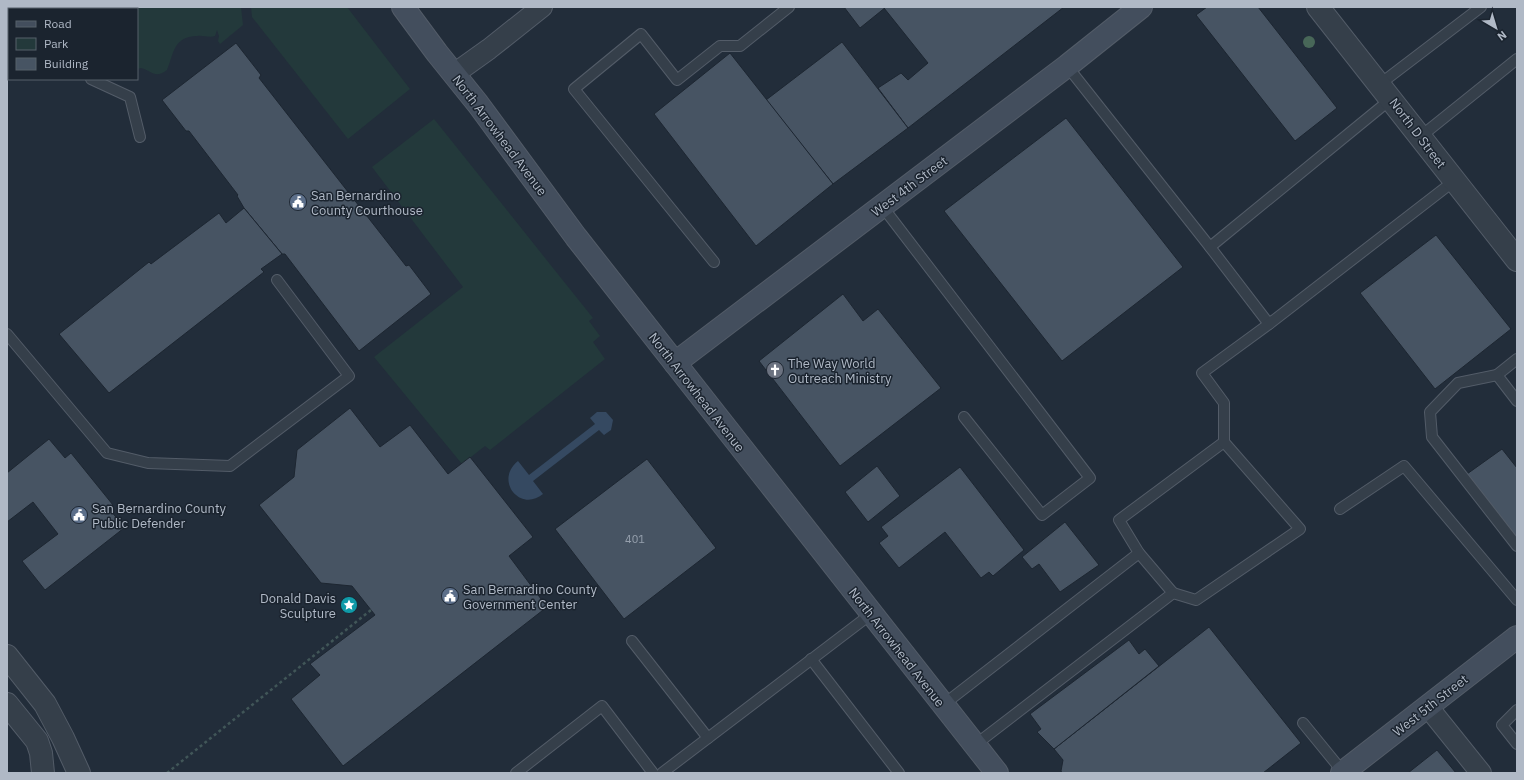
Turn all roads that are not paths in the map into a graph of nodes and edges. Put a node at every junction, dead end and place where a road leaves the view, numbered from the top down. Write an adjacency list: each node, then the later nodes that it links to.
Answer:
1 (403, 7): 9 (main road, North Arrowhead Avenue)
2 (542, 7): 9 (street)
3 (790, 7): 18 (lane)
4 (1141, 7): 8 (main road, West 4th Street)
5 (1318, 7): 11 (street, North D Street)
6 (1481, 7): 11 (lane)
7 (1517, 59): 13 (lane)
8 (1067, 66): 15 (main road, West 4th Street); 16 (lane)
9 (454, 74): 23 (main road, North Arrowhead Avenue)
10 (93, 80): 12 (lane)
11 (1385, 91): 13 (street, North D Street); 16 (lane)
12 (140, 137)
13 (1420, 137): 14 (street, North D Street)
14 (1454, 181): 17 (street, North D Street); 20 (lane)
15 (882, 206): 23 (main road, West 4th Street); 26 (lane)
16 (1210, 247): 20 (lane)
17 (1517, 260)
18 (714, 262)
19 (277, 280): 21 (lane)
20 (1269, 324): 27 (lane)
21 (7, 334)
22 (1517, 359): 24 (lane)
23 (675, 363): 33 (main road, North Arrowhead Avenue)
24 (1497, 375): 25 (lane); 29 (lane)
25 (1517, 401)
26 (964, 417)
27 (1224, 442): 30 (lane); 31 (lane)
28 (1340, 509): 32 (lane)
29 (1517, 546)
30 (1139, 553): 31 (lane); 39 (lane)
31 (1173, 593): 45 (lane)
32 (1517, 600)
33 (871, 614): 37 (lane); 39 (main road, North Arrowhead Avenue)
34 (1517, 637): 40 (main road, West 5th Street)
35 (632, 641): 43 (lane)
36 (7, 656): 47 (street)
37 (811, 659): 43 (lane); 51 (lane)
38 (7, 704): 46 (street)
39 (943, 705): 45 (main road, North Arrowhead Avenue)
40 (1428, 707): 53 (main road, West 5th Street); 54 (street)
41 (1517, 710): 44 (lane)
42 (1304, 723): 53 (lane)
43 (708, 738): 50 (lane)
44 (1517, 744)
45 (975, 745): 52 (main road, North Arrowhead Avenue)
46 (43, 773)
47 (80, 773)
48 (516, 773): 49 (lane)
49 (653, 773)
50 (662, 773)
51 (899, 773)
52 (997, 773)
53 (1342, 773)
54 (1481, 773)

